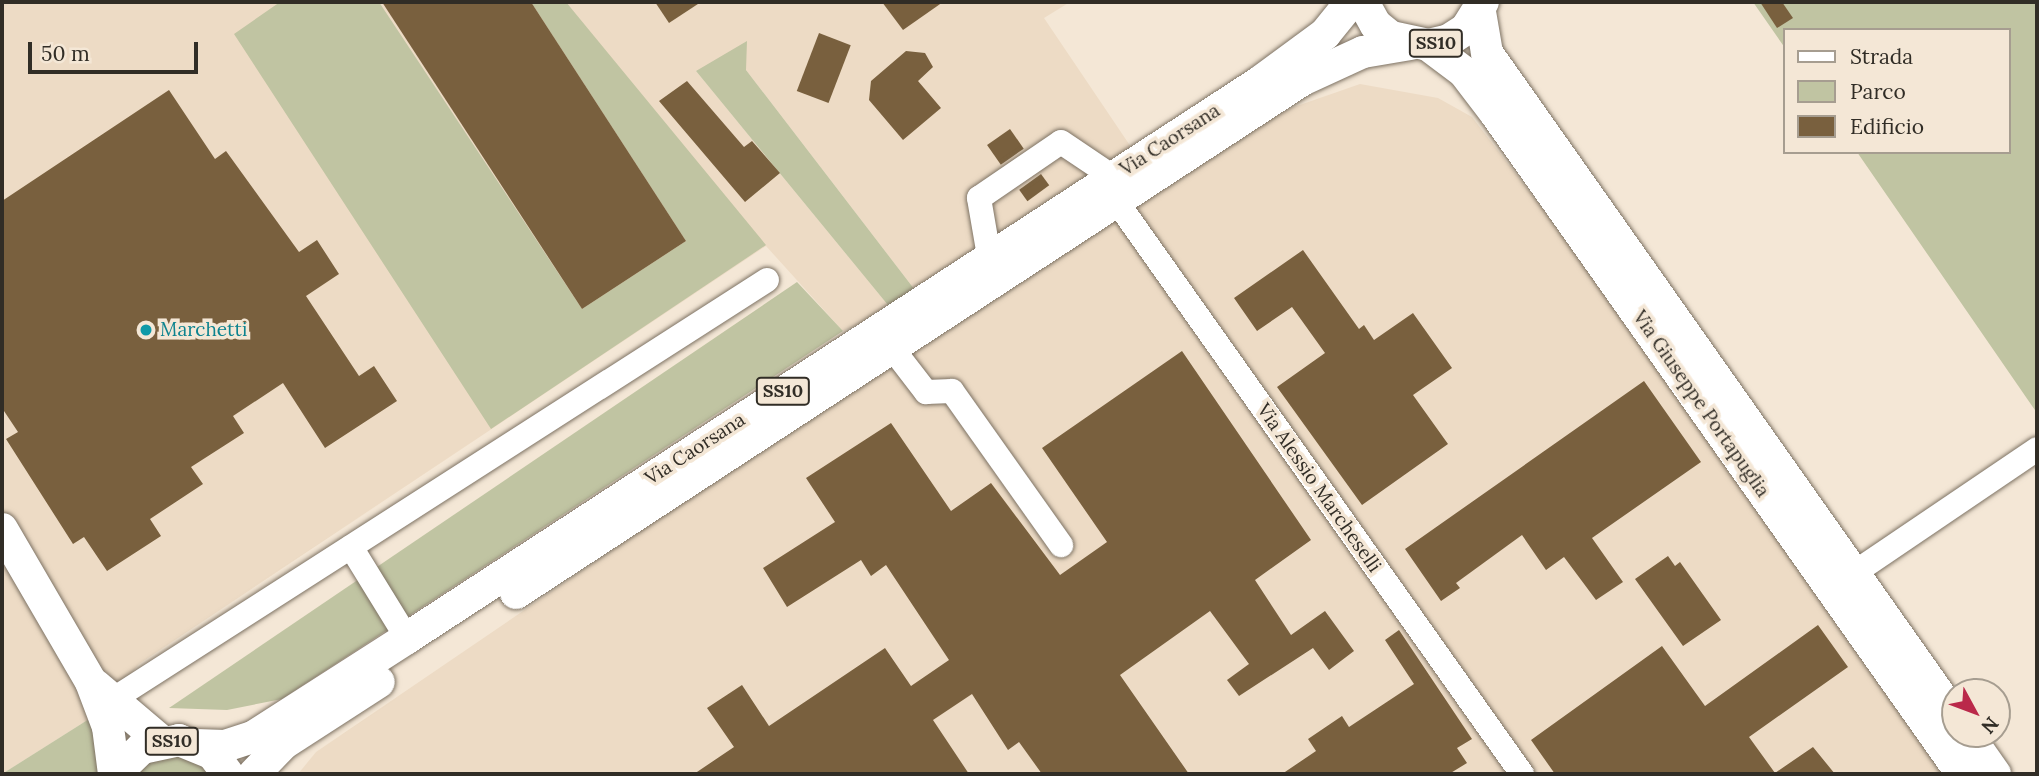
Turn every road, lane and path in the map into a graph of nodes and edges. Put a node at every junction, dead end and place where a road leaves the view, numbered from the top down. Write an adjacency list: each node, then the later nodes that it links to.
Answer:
1 (1351, 2): 5 (main road, Via Caorsana / SS10)
2 (1363, 2): 4 (main road, SS10)
3 (1482, 7): 4 (main road, SS10); 13 (main road, Via Giuseppe Portapuglia)
4 (1419, 44): 5 (main road, Via Caorsana / SS10); 24 (main road, Via Giuseppe Portapuglia)
5 (1115, 189): 6 (main road, Via Caorsana / SS10); 6 (street); 8 (main road, Via Caorsana / SS10); 23 (street, Via Alessio Marcheselli)
6 (989, 256): 14 (main road, Via Caorsana / SS10)
7 (767, 280): 12 (street)
8 (892, 348): 11 (street); 22 (main road, Via Caorsana / SS10)
9 (2037, 449): 13 (street)
10 (2, 529): 15 (main road)
11 (1060, 545)
12 (351, 547): 14 (street); 15 (street)
13 (1854, 573): 16 (main road, Via Giuseppe Portapuglia)
14 (407, 638): 18 (main road, Via Caorsana / SS10)
15 (101, 691): 17 (main road); 20 (main road)
16 (1941, 697)
17 (161, 741): 18 (main road, SS10); 20 (main road, SS10)
18 (196, 745): 21 (main road, SS10)
19 (1977, 748): 25 (main road)
20 (114, 774)
21 (228, 774)
22 (254, 774)
23 (1522, 774)
24 (1962, 774)
25 (1995, 774)

